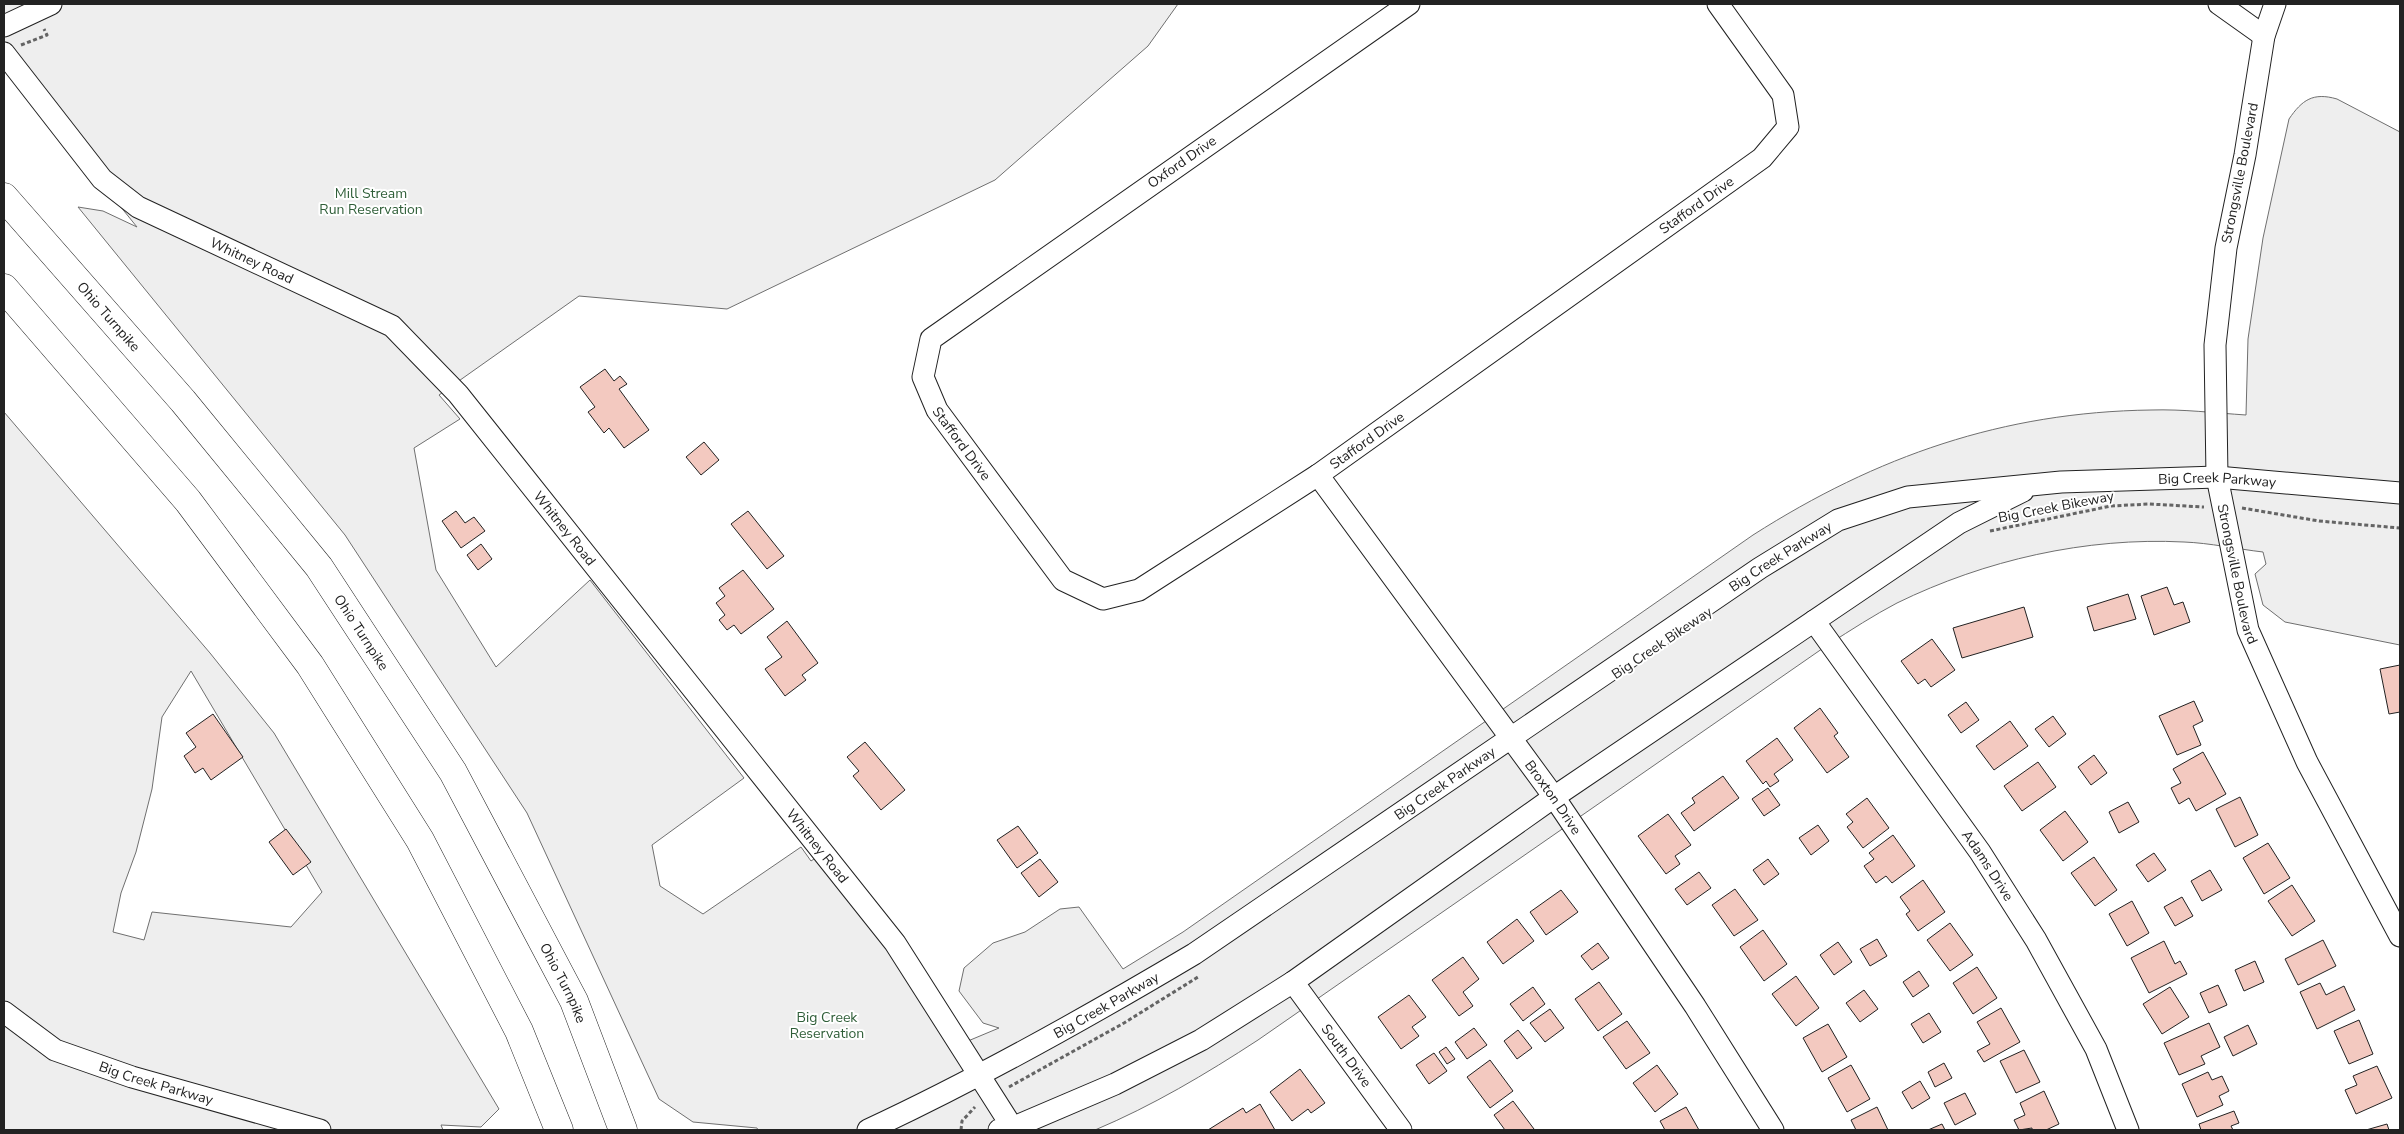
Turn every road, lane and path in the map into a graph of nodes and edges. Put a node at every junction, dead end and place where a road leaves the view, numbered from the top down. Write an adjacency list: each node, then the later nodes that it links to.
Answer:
1 (51, 4): 6 (street)
2 (1409, 4): 12 (street, Oxford Drive)
3 (1718, 4): 13 (street, Stafford Drive)
4 (2219, 4): 8 (street)
5 (2275, 4): 8 (street, Strongsville Boulevard)
6 (4, 26)
7 (47, 34): 9 (path)
8 (2264, 36): 14 (street, Strongsville Boulevard)
9 (8, 50): 27 (street, Whitney Road)
10 (4, 197): 32 (highway, Ohio Turnpike)
11 (4, 288): 31 (highway)
12 (954, 321): 13 (street, Stafford Drive)
13 (1318, 475): 22 (street, Broxton Drive)
14 (2217, 477): 15 (street, Big Creek Parkway); 16 (street, Big Creek Parkway); 24 (street, Strongsville Boulevard)
15 (2034, 485): 21 (street, Big Creek Parkway); 22 (street, Big Creek Parkway)
16 (2400, 493)
17 (2209, 506): 20 (path, Big Creek Bikeway)
18 (2236, 508): 19 (path)
19 (2400, 528)
20 (1981, 530)
21 (1814, 621): 23 (street, Big Creek Parkway); 37 (street, Adams Drive)
22 (1512, 738): 23 (street, Broxton Drive); 27 (street, Big Creek Parkway)
23 (1554, 797): 25 (street, Big Creek Parkway); 36 (street, Broxton Drive)
24 (2400, 936)
25 (1293, 982): 29 (street, Big Creek Parkway); 35 (street, South Drive)
26 (4, 1012): 30 (street, Big Creek Parkway)
27 (980, 1075): 29 (street, Whitney Road); 33 (street, Big Creek Parkway)
28 (977, 1105): 34 (path)
29 (1008, 1129)
30 (320, 1130)
31 (559, 1130)
32 (623, 1130)
33 (868, 1130)
34 (961, 1130)
35 (1401, 1130)
36 (1774, 1130)
37 (2128, 1130)

